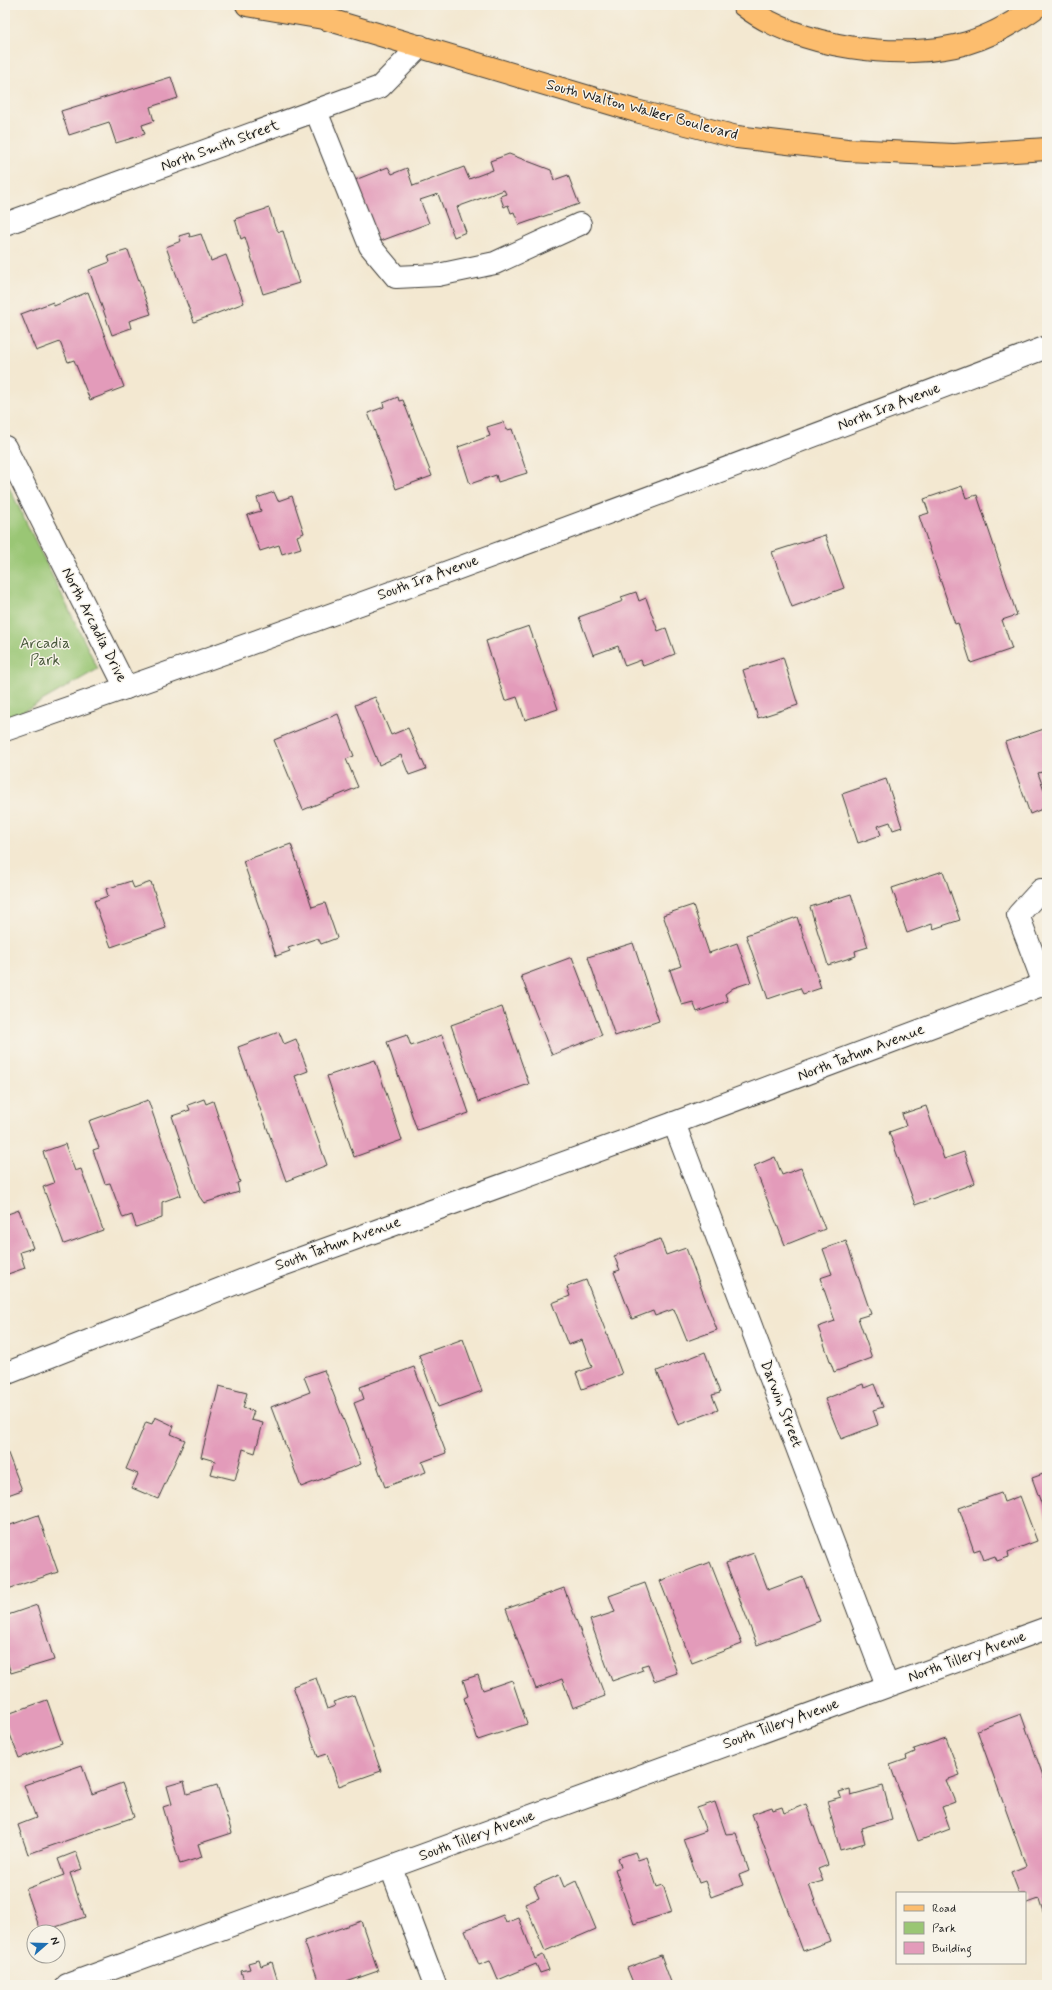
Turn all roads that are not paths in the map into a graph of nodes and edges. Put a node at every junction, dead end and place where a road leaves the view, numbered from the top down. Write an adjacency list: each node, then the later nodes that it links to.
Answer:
1 (246, 5): 4 (main road, South Walton Walker Boulevard)
2 (743, 5): 3 (main road)
3 (1039, 5)
4 (420, 46): 5 (street, North Smith Street); 6 (main road, South Walton Walker Boulevard)
5 (316, 111): 7 (street, North Smith Street); 8 (street)
6 (1047, 149)
7 (5, 224)
8 (580, 224)
9 (1047, 347): 11 (street, North Ira Avenue)
10 (5, 447): 12 (street, North Arcadia Drive)
11 (731, 468): 12 (street, South Ira Avenue)
12 (126, 688): 13 (street, North Arcadia Drive)
13 (5, 730)
14 (1047, 890): 15 (street)
15 (1045, 984): 16 (street, North Tatum Avenue)
16 (674, 1123): 17 (street, South Tatum Avenue); 19 (street, Darwin Street)
17 (5, 1374)
18 (1047, 1628): 19 (street, North Tillery Avenue)
19 (887, 1685): 20 (street, South Tillery Avenue)
20 (391, 1868): 21 (street, South Tillery Avenue); 22 (street)
21 (67, 1985)
22 (435, 1985)

